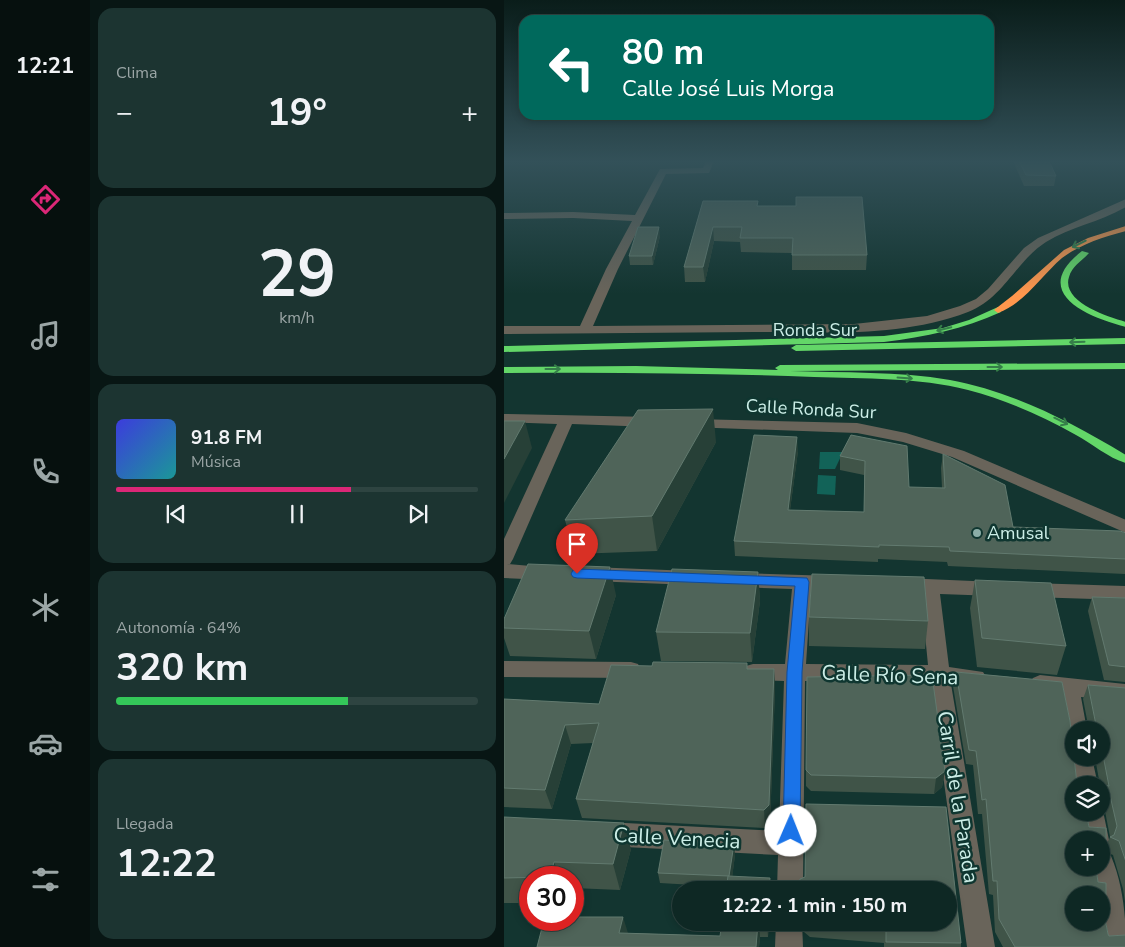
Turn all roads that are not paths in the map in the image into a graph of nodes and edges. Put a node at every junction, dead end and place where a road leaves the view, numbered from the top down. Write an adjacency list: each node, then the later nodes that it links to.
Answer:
1 (645, 205): 4 (street)
2 (1119, 205): 8 (street)
3 (504, 216): 4 (street)
4 (638, 218): 8 (street)
5 (1125, 228): 12 (main road, one-way to 12)
6 (1125, 237): 7 (main road)
7 (1125, 325)
8 (585, 328): 9 (street)
9 (504, 330)
10 (1125, 341): 12 (main road, Ronda Sur, one-way to 12)
11 (504, 349): 12 (main road, Ronda Sur)
12 (530, 349)
13 (1125, 366): 14 (main road, one-way to 13)
14 (612, 369): 15 (main road, one-way to 14); 18 (main road, one-way to 18)
15 (504, 370)
16 (504, 418): 17 (street, Calle Ronda Sur)
17 (566, 420): 19 (street, Calle Ronda Sur); 20 (street)
18 (1125, 460)
19 (1125, 527)
20 (504, 559)
21 (504, 571): 22 (street)
22 (802, 582): 23 (street); 30 (street)
23 (851, 584)
24 (881, 585): 25 (street)
25 (930, 586): 26 (street); 31 (street, Carril de la Parada)
26 (1125, 593)
27 (504, 669): 28 (street)
28 (646, 671)
29 (735, 672): 30 (street, Calle Río Sena)
30 (795, 672): 31 (street, Calle Río Sena); 36 (street)
31 (939, 674): 32 (street, Calle Río Sena); 41 (street, Carril de la Parada)
32 (1068, 687): 33 (street, Calle Río Sena); 34 (street)
33 (1125, 692)
34 (1074, 721)
35 (583, 832): 36 (street, Calle Venecia)
36 (791, 844): 38 (street)
37 (1104, 876): 42 (street)
38 (790, 881)
39 (789, 931): 40 (street)
40 (788, 947)
41 (981, 947)
42 (1117, 947)

